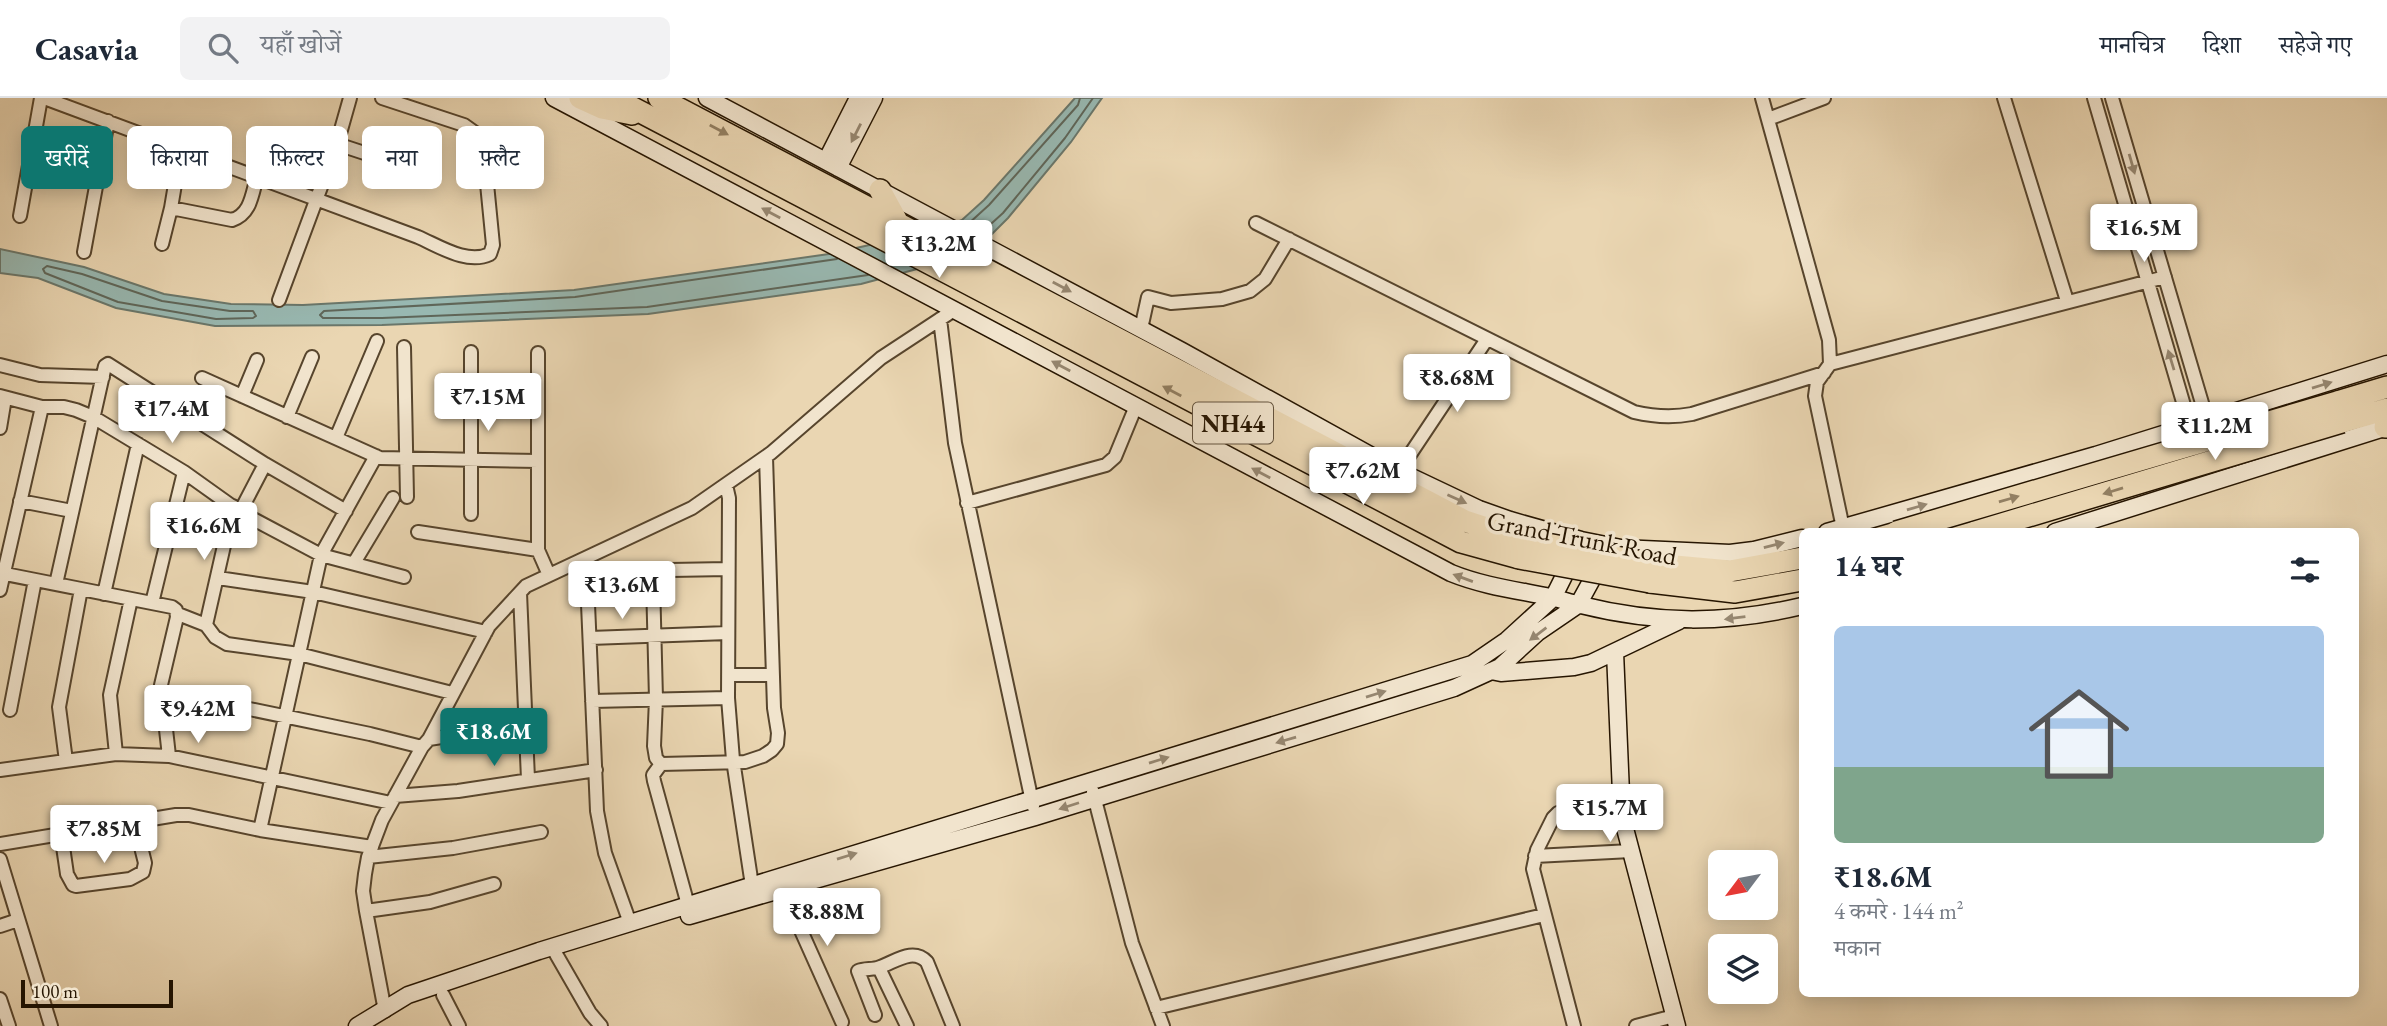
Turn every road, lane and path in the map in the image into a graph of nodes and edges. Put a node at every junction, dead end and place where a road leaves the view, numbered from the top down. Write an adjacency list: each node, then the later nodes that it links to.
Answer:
1 (43, 98): 18 (street); 32 (street)
2 (350, 98): 20 (street)
3 (382, 98): 28 (street)
4 (554, 98): 42 (street, one-way to 4)
5 (580, 98): 15 (highway)
6 (614, 98): 15 (highway, NH44)
7 (707, 98): 22 (street)
8 (858, 98): 22 (street)
9 (874, 98): 22 (street, one-way to 22)
10 (1762, 98): 17 (street)
11 (1824, 98): 17 (street)
12 (2004, 98): 41 (street)
13 (2094, 98): 19 (street)
14 (2112, 98): 16 (street)
15 (655, 108): 33 (highway, NH44, one-way to 33); 109 (highway, Grand Trunk Road / NH44, one-way to 15, bridge)
16 (2118, 116): 19 (street); 29 (street, one-way to 29)
17 (1768, 119): 53 (street)
18 (108, 121): 21 (street); 37 (street)
19 (2101, 121): 31 (street)
20 (342, 126)
21 (127, 128)
22 (832, 164): 27 (street)
23 (174, 189): 30 (street)
24 (253, 189): 30 (street)
25 (290, 189): 28 (street)
26 (321, 189): 28 (street)
27 (880, 190): 33 (highway); 43 (street, one-way to 43)
28 (317, 199): 40 (street)
29 (2143, 204): 31 (street); 38 (street)
30 (171, 208): 36 (street)
31 (2126, 209): 39 (street)
32 (20, 216)
33 (898, 223): 101 (highway, Grand Trunk Road / NH44, bridge)
34 (1256, 223): 35 (street)
35 (1289, 239): 43 (street); 44 (street)
36 (162, 244)
37 (84, 252)
38 (2165, 277): 39 (street); 64 (street)
39 (2147, 281): 41 (street); 66 (street, one-way to 39)
40 (279, 300)
41 (2067, 301): 53 (street)
42 (947, 314): 59 (street, one-way to 42); 71 (street); 83 (street)
43 (1141, 329): 77 (street)
44 (1487, 339): 53 (street); 77 (street)
45 (377, 341): 68 (street)
46 (404, 347): 72 (street)
47 (471, 352): 73 (street)
48 (538, 353): 74 (street)
49 (312, 357): 62 (street)
50 (257, 360): 57 (street)
51 (2387, 364): 64 (street, one-way to 51)
52 (0, 365): 54 (street)
53 (1827, 369): 88 (street)
54 (103, 377): 63 (street); 75 (street)
55 (202, 378): 57 (street)
56 (2387, 387): 61 (highway)
57 (242, 396): 62 (street)
58 (3, 397): 60 (street); 67 (street)
59 (1136, 406): 83 (street); 116 (street, one-way to 59)
60 (41, 407): 63 (street); 82 (street)
61 (2340, 412): 65 (highway); 90 (highway, one-way to 61, bridge); 91 (highway, one-way to 91, bridge)
62 (287, 416): 68 (street)
63 (93, 417): 69 (street); 85 (street)
64 (2207, 421): 66 (street)
65 (2387, 422): 93 (street)
66 (2190, 426): 78 (street)
67 (0, 428)
68 (336, 438): 70 (street)
69 (138, 444): 76 (street); 114 (street)
70 (376, 456): 72 (street); 86 (street)
71 (766, 457): 79 (street); 133 (street)
72 (407, 458): 73 (street); 80 (street)
73 (471, 460): 74 (street); 87 (street)
74 (538, 461): 98 (street)
75 (265, 464): 84 (street); 86 (street)
76 (184, 471): 84 (street); 118 (street)
77 (1399, 471): 96 (street, one-way to 96)
78 (2036, 472): 89 (street, one-way to 78); 92 (street)
79 (726, 485): 100 (street); 103 (street)
80 (407, 497)
81 (393, 498): 102 (street)
82 (20, 501): 85 (street); 104 (street)
83 (967, 503): 156 (street)
84 (236, 509): 99 (street); 107 (street)
85 (72, 511): 110 (street)
86 (346, 511): 99 (street)
87 (471, 514)
88 (1835, 528)
89 (1842, 528)
90 (1911, 528)
91 (1987, 528)
92 (2053, 528)
93 (2066, 528)
94 (418, 532): 98 (street)
95 (1799, 539): 97 (street, one-way to 95)
96 (1581, 540): 97 (street); 116 (street)
97 (1611, 546): 119 (street)
98 (538, 550): 105 (street)
99 (321, 555): 102 (street); 113 (street)
100 (586, 558): 105 (street); 127 (street)
101 (1799, 559)
102 (354, 564): 106 (street)
103 (728, 569): 125 (street); 126 (street)
104 (2, 573): 108 (street); 112 (street)
105 (549, 575): 115 (street)
106 (404, 577)
107 (218, 578): 113 (street); 123 (street)
108 (35, 580): 110 (street); 139 (street)
109 (1799, 581)
110 (56, 584): 111 (street)
111 (81, 589): 114 (street); 148 (street)
112 (0, 590)
113 (313, 592): 124 (street); 129 (street)
114 (104, 593): 117 (street)
115 (520, 593): 124 (street); 142 (street)
116 (1553, 598): 119 (street); 130 (street)
117 (131, 599): 118 (street); 145 (street)
118 (152, 603): 121 (street)
119 (1578, 605): 122 (street); 131 (street, one-way to 131)
120 (1799, 607): 122 (street, one-way to 122)
121 (178, 614): 123 (street); 146 (street)
122 (1681, 620): 128 (street)
123 (206, 625): 129 (street)
124 (486, 632): 134 (street)
125 (728, 633): 126 (street); 132 (street)
126 (654, 637): 127 (street); 137 (street)
127 (590, 638): 138 (street)
128 (1615, 652): 131 (street); 158 (street)
129 (299, 654): 134 (street); 141 (street)
130 (1476, 662): 131 (street); 140 (street, one-way to 130)
131 (1492, 672): 143 (street)
132 (728, 675): 133 (street); 135 (street)
133 (773, 675): 147 (street)
134 (452, 693): 144 (street)
135 (728, 698): 137 (street); 147 (street)
136 (201, 699): 141 (street)
137 (656, 699): 138 (street); 149 (street)
138 (592, 701): 151 (street)
139 (10, 710)
140 (1317, 712): 143 (street); 154 (street, one-way to 140)
141 (285, 716): 144 (street); 152 (street)
142 (524, 724): 144 (street); 153 (street)
143 (1320, 730): 155 (street, one-way to 155)
144 (426, 743): 157 (street)
145 (116, 754): 146 (street); 148 (street)
146 (169, 756): 152 (street)
147 (733, 760): 149 (street); 171 (street)
148 (66, 761): 150 (street)
149 (661, 764): 172 (street)
150 (0, 770)
151 (596, 770): 153 (street); 176 (street)
152 (271, 777): 157 (street); 161 (street)
153 (528, 779): 157 (street)
154 (1089, 782): 155 (street); 156 (street)
155 (1094, 798): 159 (street, one-way to 159); 182 (street)
156 (1032, 799): 159 (street); 171 (street, one-way to 156)
157 (393, 800): 166 (street)
158 (1621, 808): 165 (street); 167 (street)
159 (1035, 817): 170 (street)
160 (135, 823): 161 (street); 163 (street); 163 (street)
161 (260, 830): 166 (street)
162 (541, 832): 166 (street)
163 (61, 833): 164 (street)
164 (0, 844)
165 (1631, 851): 167 (street); 185 (street)
166 (370, 852): 173 (street)
167 (1535, 856): 174 (street)
168 (0, 859): 175 (street)
169 (494, 884): 173 (street)
170 (782, 888): 171 (street); 186 (street)
171 (753, 891): 172 (street); 178 (street)
172 (688, 905): 176 (street)
173 (366, 911): 183 (street)
174 (1544, 915): 182 (street); 195 (street)
175 (18, 920): 177 (street); 188 (street)
176 (630, 923): 178 (street)
177 (0, 926)
178 (555, 952): 180 (street); 183 (street); 191 (street)
179 (879, 968): 184 (street); 192 (street); 193 (street)
180 (443, 995): 183 (street); 190 (street)
181 (0, 999): 187 (street)
182 (1156, 1008): 194 (street)
183 (382, 1015): 189 (street)
184 (875, 1015)
185 (1676, 1021): 196 (street)
186 (842, 1022)
187 (9, 1026)
188 (51, 1026)
189 (357, 1026)
190 (459, 1026)
191 (601, 1026)
192 (907, 1026)
193 (952, 1026)
194 (1163, 1026)
195 (1574, 1026)
196 (1636, 1026)

